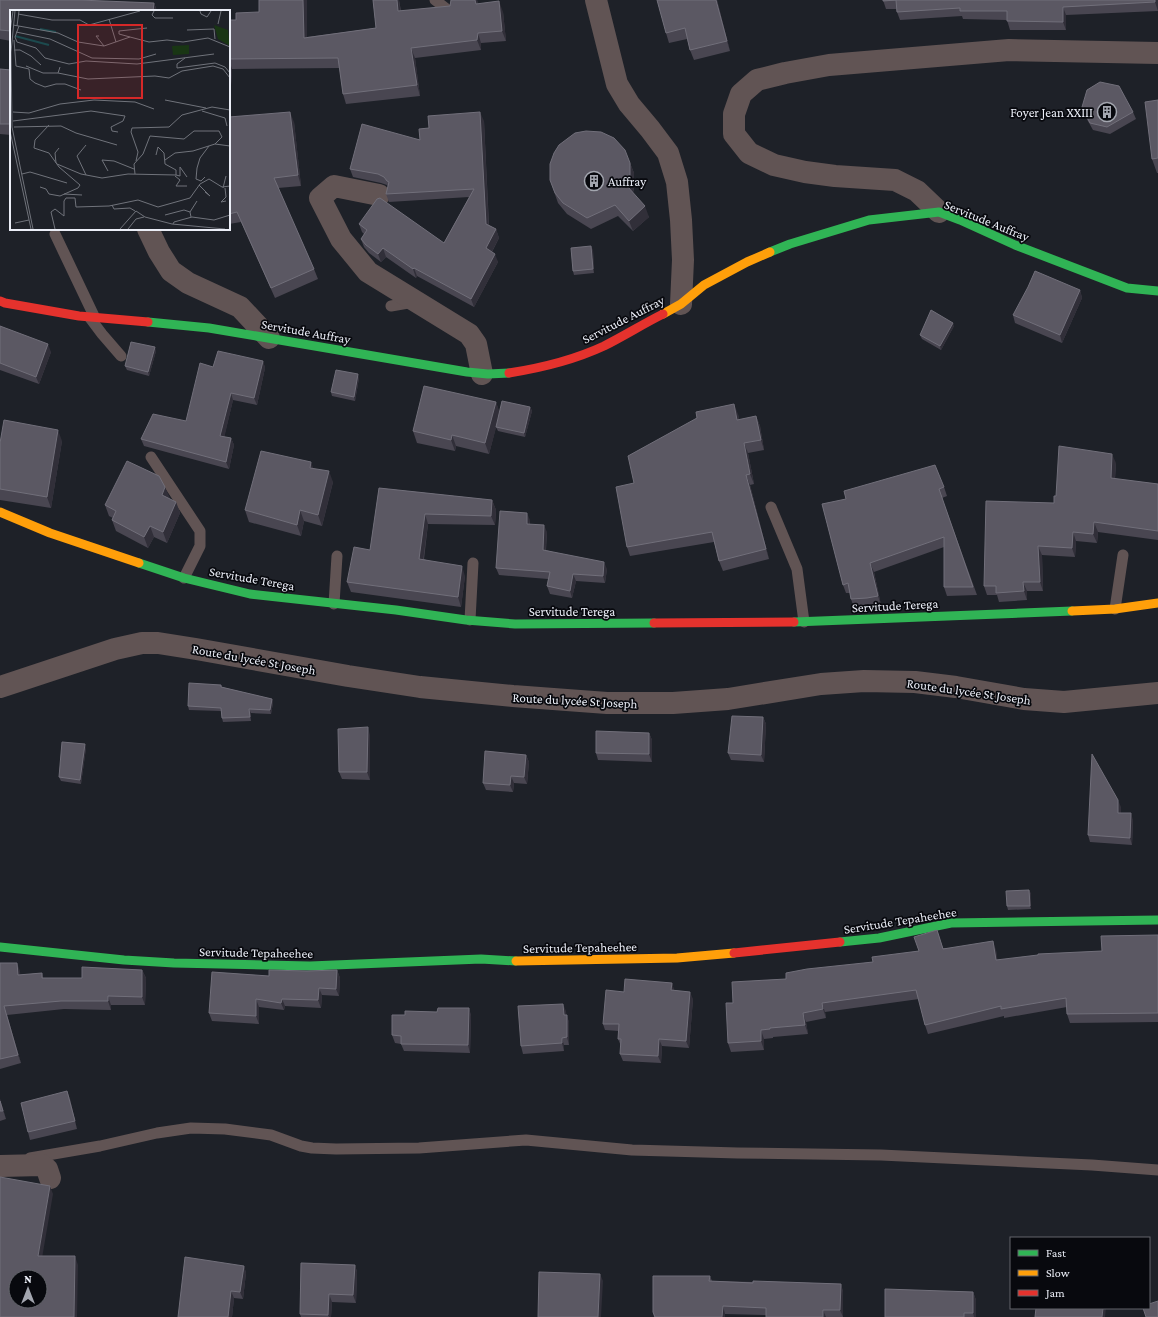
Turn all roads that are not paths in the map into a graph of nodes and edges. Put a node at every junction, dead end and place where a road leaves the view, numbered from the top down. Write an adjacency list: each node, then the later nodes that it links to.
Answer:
1 (435, 0): 3 (lane)
2 (596, 0): 12 (street)
3 (448, 10)
4 (1158, 53): 6 (street)
5 (379, 195): 11 (street)
6 (939, 212): 9 (street, Servitude Auffray); 12 (street, Servitude Auffray)
7 (148, 230): 15 (street)
8 (55, 234): 14 (lane)
9 (1158, 292)
10 (0, 301): 14 (street, Servitude Auffray)
11 (417, 302): 13 (lane); 17 (street)
12 (681, 304): 17 (street, Servitude Auffray)
13 (391, 306)
14 (92, 318): 15 (street, Servitude Auffray); 16 (lane)
15 (269, 338): 17 (street, Servitude Auffray)
16 (121, 356)
17 (482, 374)
18 (151, 457): 24 (lane)
19 (772, 507): 29 (lane)
20 (0, 512): 24 (street, Servitude Terega)
21 (1123, 555): 27 (lane)
22 (337, 556): 25 (lane)
23 (472, 563): 28 (lane)
24 (184, 578): 25 (street, Servitude Terega)
25 (334, 604): 28 (street, Servitude Terega)
26 (1158, 604): 27 (street, Servitude Terega)
27 (1115, 608): 29 (street, Servitude Terega)
28 (470, 620): 29 (street, Servitude Terega)
29 (804, 622)
30 (0, 688): 31 (street, Route du lycée St Joseph)
31 (1158, 693)
32 (1158, 920): 33 (street, Servitude Tepaheehee)
33 (0, 947)
34 (0, 1162): 36 (lane)
35 (0, 1166): 37 (street)
36 (1158, 1170)
37 (50, 1178)

